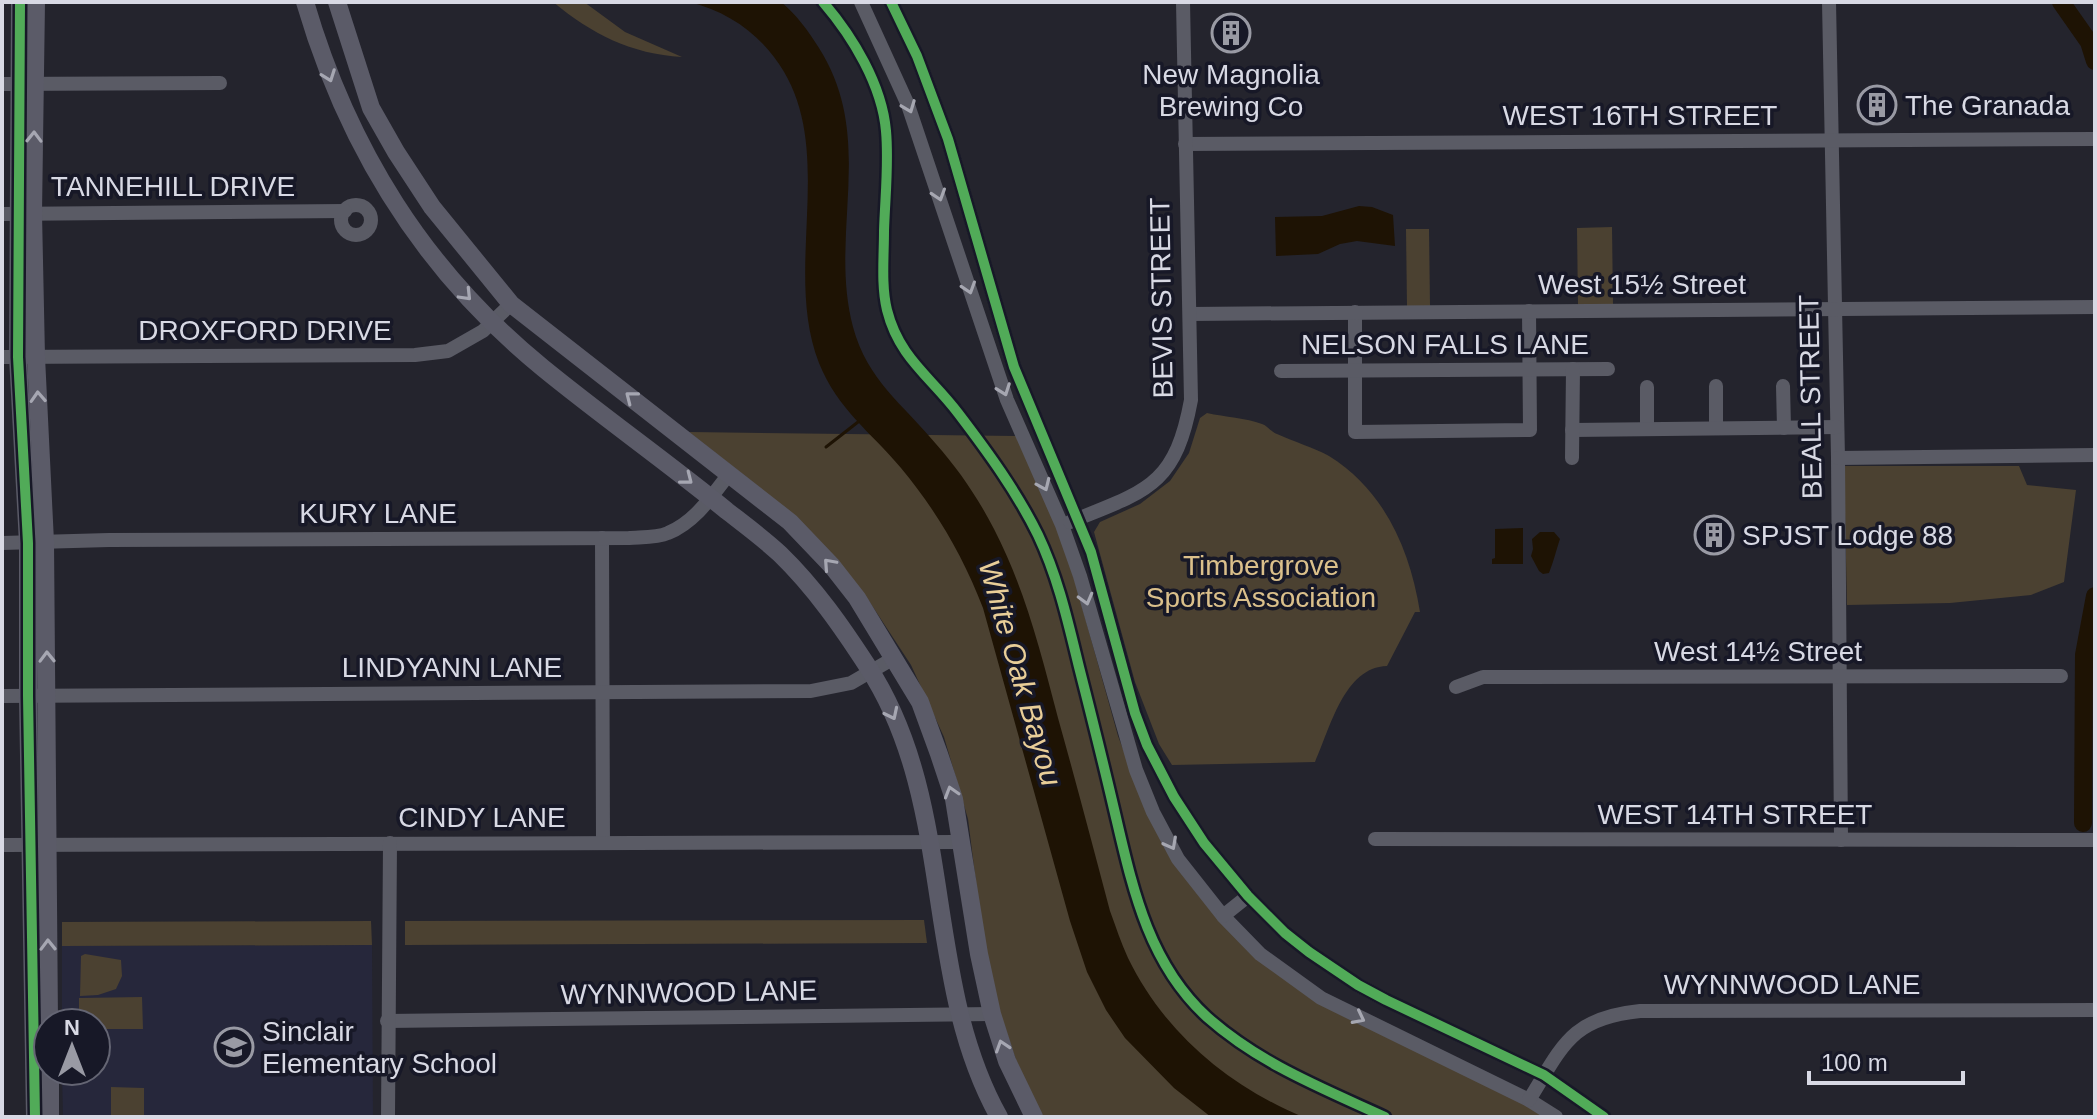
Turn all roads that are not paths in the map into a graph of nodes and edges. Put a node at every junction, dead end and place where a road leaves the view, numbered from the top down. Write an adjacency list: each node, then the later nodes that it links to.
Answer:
1 (20, 2): 10 (main road)
2 (36, 2): 10 (main road)
3 (305, 2): 17 (main road, one-way to 17)
4 (337, 2): 16 (main road)
5 (861, 2): 15 (street, one-way to 15)
6 (891, 2): 11 (street)
7 (1183, 2): 14 (street, BEVIS STREET)
8 (1829, 2): 12 (street, BEALL STREET)
9 (220, 83): 10 (street)
10 (19, 84): 19 (main road)
11 (948, 139): 15 (street); 27 (street)
12 (1831, 139): 13 (street, WEST 16TH STREET); 14 (street, WEST 16TH STREET); 22 (street, BEALL STREET)
13 (2095, 139)
14 (1185, 144): 25 (street, BEVIS STREET)
15 (924, 147): 28 (street, one-way to 28)
16 (396, 152): 17 (main road); 20 (main road)
17 (371, 162): 26 (main road, one-way to 26)
18 (345, 211): 19 (street, TANNEHILL DRIVE)
19 (18, 213): 29 (main road)
20 (511, 304): 26 (street, DROXFORD DRIVE); 46 (main road, one-way to 20)
21 (2095, 307): 22 (street, West 15½ Street)
22 (1835, 309): 23 (street, West 15½ Street); 38 (street, BEALL STREET)
23 (1529, 311): 24 (street, West 15½ Street); 30 (street)
24 (1355, 312): 25 (street, West 15½ Street); 34 (street)
25 (1190, 314): 48 (street, BEVIS STREET)
26 (492, 322): 29 (street, DROXFORD DRIVE); 47 (main road, one-way to 47)
27 (1002, 330): 28 (street); 48 (street)
28 (985, 334): 49 (street, one-way to 49)
29 (19, 357): 52 (main road)
30 (1529, 369): 31 (street, NELSON FALLS LANE); 34 (street, NELSON FALLS LANE); 34 (street)
31 (1573, 369): 32 (street, NELSON FALLS LANE); 42 (street)
32 (1608, 369)
33 (1281, 371): 34 (street, NELSON FALLS LANE)
34 (1355, 371)
35 (1716, 386): 39 (street)
36 (1783, 386): 40 (street)
37 (1647, 387): 41 (street)
38 (1837, 427): 40 (street); 45 (street, BEALL STREET)
39 (1716, 428): 40 (street); 41 (street)
40 (1784, 428)
41 (1647, 429): 42 (street)
42 (1572, 430): 44 (street)
43 (2095, 455): 45 (street)
44 (1572, 458)
45 (1838, 458): 56 (street, BEALL STREET)
46 (729, 474): 47 (street, KURY LANE); 53 (main road, one-way to 46)
47 (711, 498): 50 (street, KURY LANE); 54 (main road)
48 (1079, 519): 49 (street, BEVIS STREET); 71 (street)
49 (1062, 525): 72 (street, one-way to 72)
50 (602, 538): 52 (street, KURY LANE); 58 (street)
51 (2, 543): 52 (street, KURY LANE)
52 (37, 543): 59 (main road, one-way to 52); 61 (main road)
53 (894, 658): 54 (street, LINDYANN LANE); 67 (main road, one-way to 53)
54 (871, 672): 58 (street, LINDYANN LANE); 66 (main road, one-way to 66)
55 (2061, 676): 56 (street, West 14½ Street)
56 (1838, 677): 57 (street, West 14½ Street); 63 (street, BEALL STREET)
57 (1456, 687)
58 (603, 692): 59 (street, LINDYANN LANE); 65 (street)
59 (48, 695): 61 (street, LINDYANN LANE); 70 (main road)
60 (2, 696): 61 (street, LINDYANN LANE)
61 (28, 696): 70 (main road)
62 (1375, 839): 63 (street, WEST 14TH STREET)
63 (1841, 840): 64 (street, WEST 14TH STREET)
64 (2089, 840)
65 (603, 842): 66 (street, CINDY LANE); 68 (street, CINDY LANE)
66 (931, 842): 67 (street, CINDY LANE); 77 (main road)
67 (962, 842): 76 (main road)
68 (390, 843): 70 (street, CINDY LANE); 78 (street)
69 (2, 845): 70 (street, CINDY LANE)
70 (39, 845): 73 (main road); 74 (main road, one-way to 70)
71 (1248, 896): 72 (street); 79 (street)
72 (1223, 916): 82 (street, one-way to 82)
73 (41, 1007)
74 (48, 1007)
75 (2095, 1010): 79 (street, WYNNWOOD LANE)
76 (992, 1014): 77 (street, WYNNWOOD LANE); 87 (main road, one-way to 76)
77 (959, 1015): 78 (street, WYNNWOOD LANE); 86 (main road)
78 (387, 1021): 85 (street)
79 (1544, 1075): 82 (street, WYNNWOOD LANE); 89 (street)
80 (38, 1087): 83 (main road)
81 (50, 1087): 84 (main road)
82 (1529, 1100): 88 (street)
83 (35, 1117)
84 (50, 1117)
85 (388, 1117)
86 (999, 1117)
87 (1034, 1117)
88 (1556, 1117)
89 (1604, 1117)

